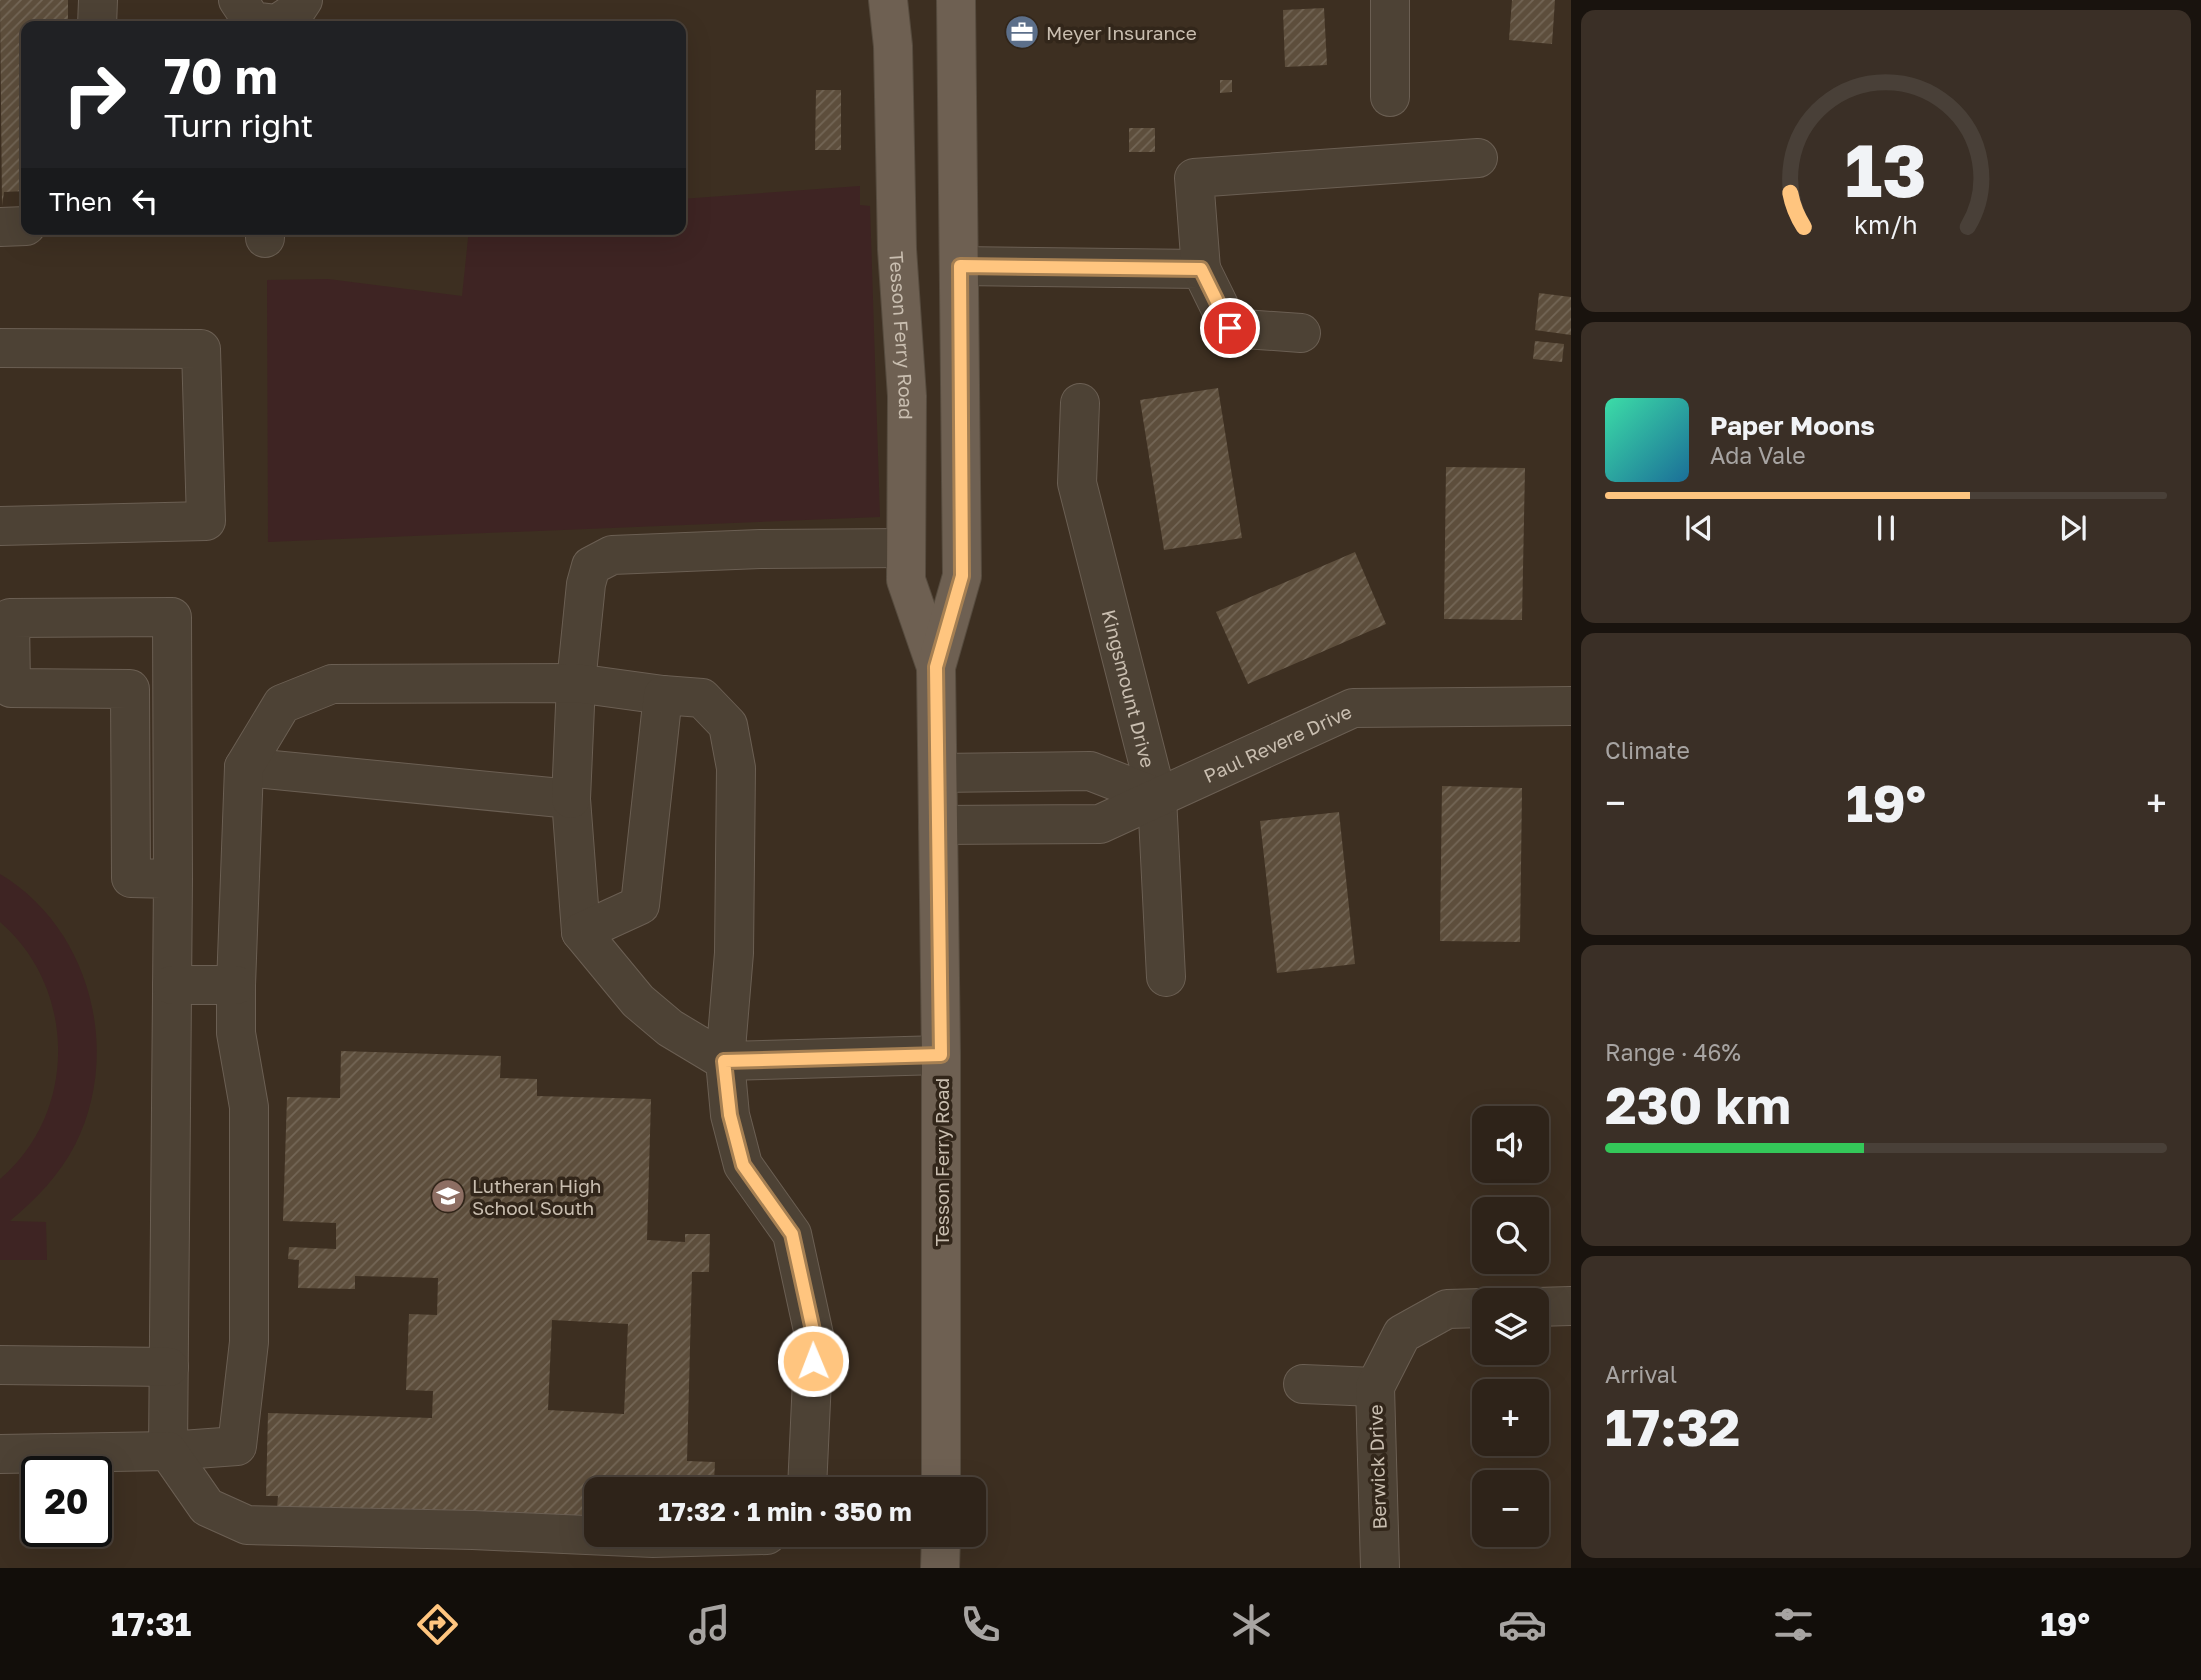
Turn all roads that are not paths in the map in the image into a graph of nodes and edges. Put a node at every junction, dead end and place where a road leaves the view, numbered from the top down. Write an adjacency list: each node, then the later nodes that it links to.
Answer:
1 (98, 0): 7 (street)
2 (239, 0): 6 (street)
3 (888, 0): 18 (main road, Tesson Ferry Road)
4 (956, 0): 12 (main road, Tesson Ferry Road)
5 (1390, 0): 8 (street)
6 (286, 17)
7 (97, 21)
8 (1391, 97)
9 (1479, 158): 13 (street)
10 (21, 226): 11 (street)
11 (0, 227)
12 (960, 266): 13 (street); 19 (main road, Tesson Ferry Road)
13 (1201, 269): 14 (street)
14 (1301, 333)
15 (0, 348): 17 (street)
16 (1080, 403): 25 (street, Kingsmount Drive)
17 (0, 526)
18 (906, 548): 19 (main road, Tesson Ferry Road); 20 (street)
19 (936, 667): 24 (main road, Tesson Ferry Road)
20 (576, 682): 21 (street); 23 (street); 26 (street)
21 (663, 695): 29 (street); 34 (street)
22 (1571, 705): 25 (street, Paul Revere Drive)
23 (244, 767): 26 (street); 32 (street)
24 (938, 773): 25 (street); 27 (main road, Tesson Ferry Road)
25 (1157, 797): 27 (street, Paul Revere Drive); 30 (street, Kingsmount Drive)
26 (571, 799): 29 (street)
27 (938, 825): 33 (main road, Tesson Ferry Road)
28 (173, 879): 28 (street); 31 (street)
29 (581, 932): 34 (street)
30 (1166, 977)
31 (172, 985): 32 (street); 39 (street)
32 (236, 985): 42 (street)
33 (941, 1055): 34 (street); 45 (main road, Tesson Ferry Road)
34 (724, 1061): 44 (street)
35 (1571, 1306): 36 (street)
36 (1549, 1307)
37 (1472, 1308): 41 (street, Berwick Drive)
38 (0, 1365): 39 (street)
39 (169, 1367): 42 (street)
40 (1303, 1384): 41 (street)
41 (1375, 1387): 49 (street, Berwick Drive)
42 (167, 1451): 43 (street); 46 (street)
43 (0, 1454)
44 (808, 1477)
45 (941, 1477)
46 (584, 1535)
47 (941, 1547): 48 (main road)
48 (940, 1568)
49 (1381, 1568)

